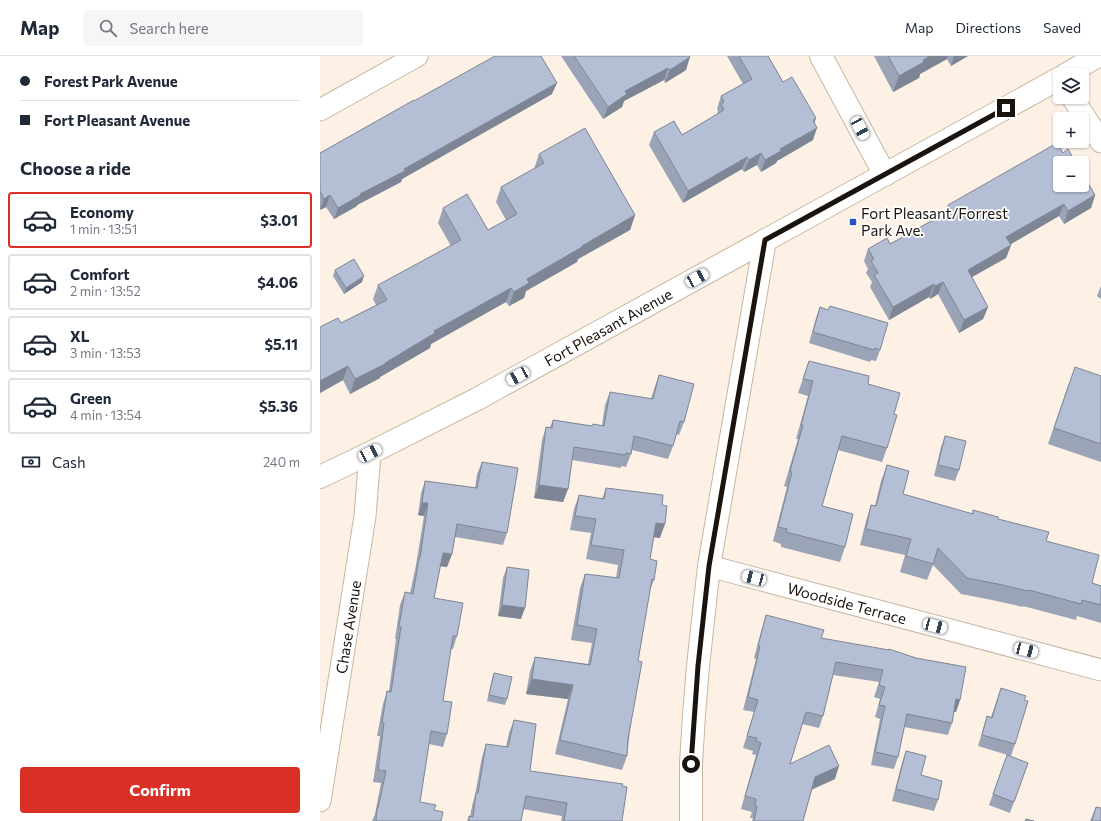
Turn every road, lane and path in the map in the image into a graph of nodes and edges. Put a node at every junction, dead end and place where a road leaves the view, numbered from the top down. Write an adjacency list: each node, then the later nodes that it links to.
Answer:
1 (417, 56): 7 (street)
2 (821, 56): 9 (street)
3 (1098, 56): 4 (street)
4 (1077, 68)
5 (1053, 82): 9 (street, Fort Pleasant Avenue)
6 (1077, 104): 8 (street)
7 (320, 110)
8 (1101, 142)
9 (885, 174): 10 (street, Fort Pleasant Avenue)
10 (765, 240): 11 (street, Fort Pleasant Avenue); 13 (street)
11 (370, 453): 12 (street, Fort Pleasant Avenue); 15 (street, Chase Avenue)
12 (320, 477)
13 (709, 566): 14 (street, Woodside Terrace); 16 (street)
14 (1101, 670)
15 (320, 801)
16 (691, 821)

